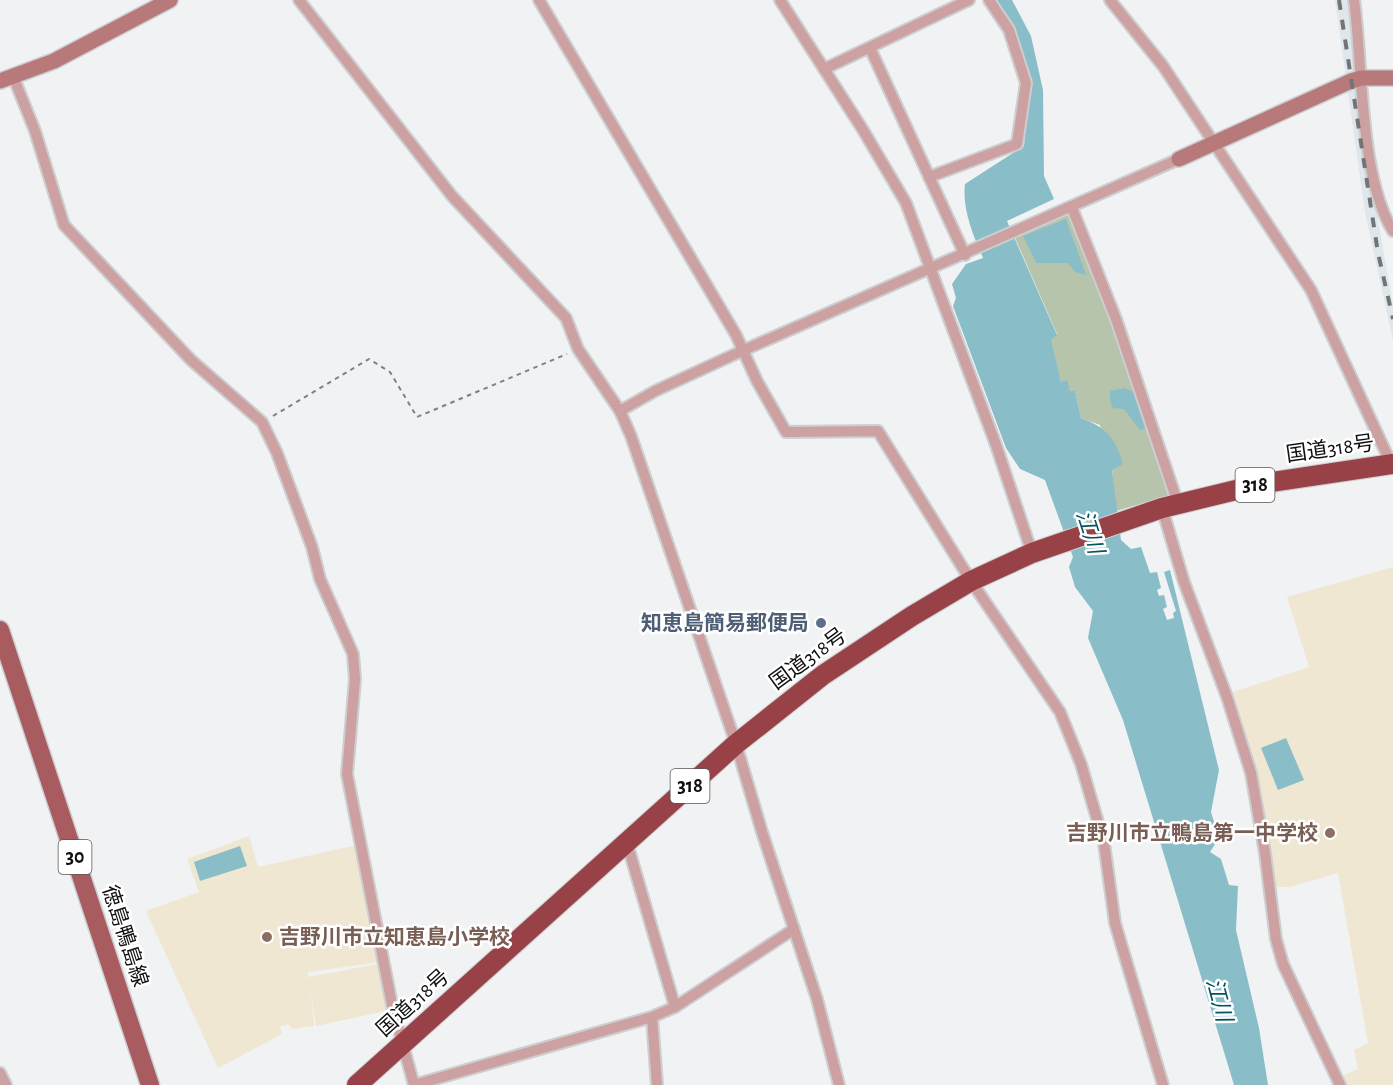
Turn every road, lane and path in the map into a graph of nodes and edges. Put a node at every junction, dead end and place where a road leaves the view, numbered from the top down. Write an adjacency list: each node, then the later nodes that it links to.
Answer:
1 (170, 0): 11 (street)
2 (299, 0): 21 (street)
3 (539, 0): 22 (street)
4 (780, 0): 10 (street)
5 (969, 0): 9 (street)
6 (989, 0): 16 (street)
7 (1110, 0): 14 (street)
8 (1354, 0): 12 (street)
9 (870, 48): 10 (street); 16 (street)
10 (824, 69): 20 (street)
11 (6, 78): 24 (street)
12 (1361, 78): 13 (street); 14 (street); 18 (street)
13 (1393, 78)
14 (1213, 144): 15 (street); 25 (street)
15 (1179, 159): 17 (street)
16 (929, 177): 19 (street)
17 (1072, 208): 19 (street); 26 (street)
18 (1391, 225)
19 (969, 253): 20 (street)
20 (932, 270): 22 (street); 27 (street)
21 (578, 349): 23 (street); 24 (path)
22 (744, 350): 23 (street); 28 (street)
23 (620, 411): 30 (street)
24 (262, 422): 35 (street)
25 (1392, 466): 26 (highway, 国道318号 / 318)
26 (1170, 506): 27 (highway, 国道318号 / 318); 44 (street)
27 (1032, 554): 28 (highway, 国道318号 / 318)
28 (971, 581): 30 (highway, 国道318号 / 318); 43 (street)
29 (0, 630): 38 (main road, 徳島鴨島線 / 30)
30 (736, 744): 31 (highway, 国道318号 / 318); 32 (street)
31 (627, 843): 33 (street); 35 (highway, 国道318号 / 318)
32 (794, 929): 33 (street); 42 (street)
33 (675, 1007): 34 (street)
34 (652, 1017): 40 (street); 41 (street)
35 (402, 1044): 39 (highway, 国道318号 / 318); 40 (street)
36 (0, 1073): 37 (street)
37 (6, 1085)
38 (150, 1085)
39 (357, 1085)
40 (414, 1085)
41 (657, 1085)
42 (839, 1085)
43 (1163, 1085)
44 (1340, 1085)

